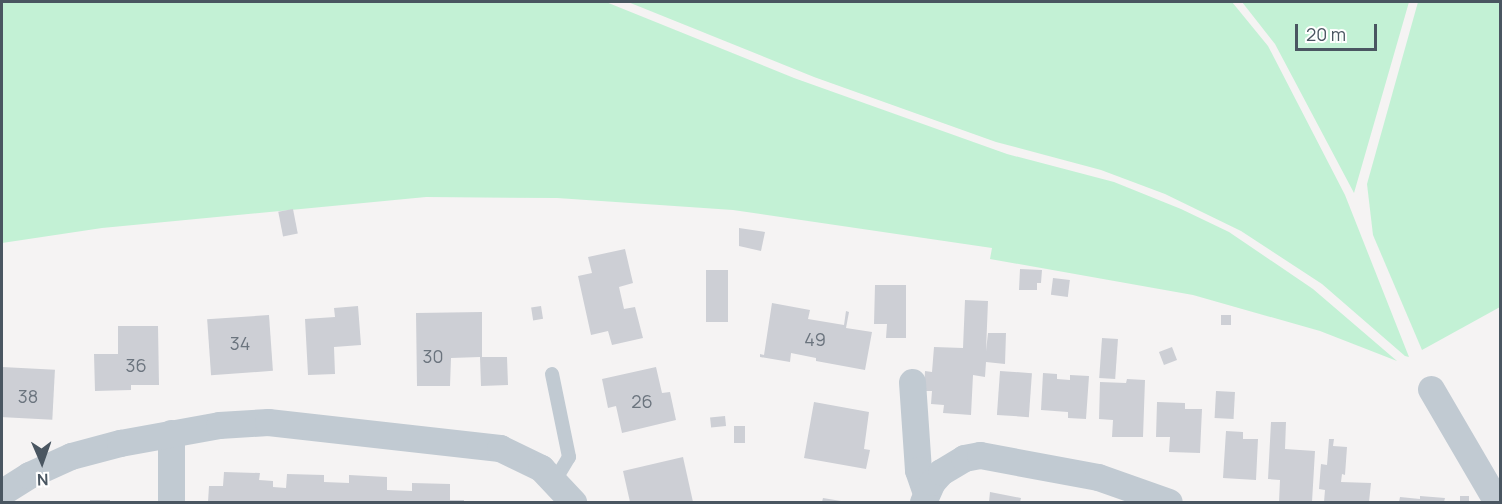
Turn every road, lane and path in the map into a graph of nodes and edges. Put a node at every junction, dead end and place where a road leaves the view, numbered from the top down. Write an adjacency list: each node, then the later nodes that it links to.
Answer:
1 (552, 374): 5 (lane)
2 (912, 382): 7 (street)
3 (1431, 389): 11 (street)
4 (171, 433): 5 (street); 6 (street); 8 (street)
5 (555, 480): 9 (street)
6 (2, 492)
7 (924, 498): 10 (street)
8 (171, 502)
9 (573, 502)
10 (1169, 502)
11 (1497, 502)

